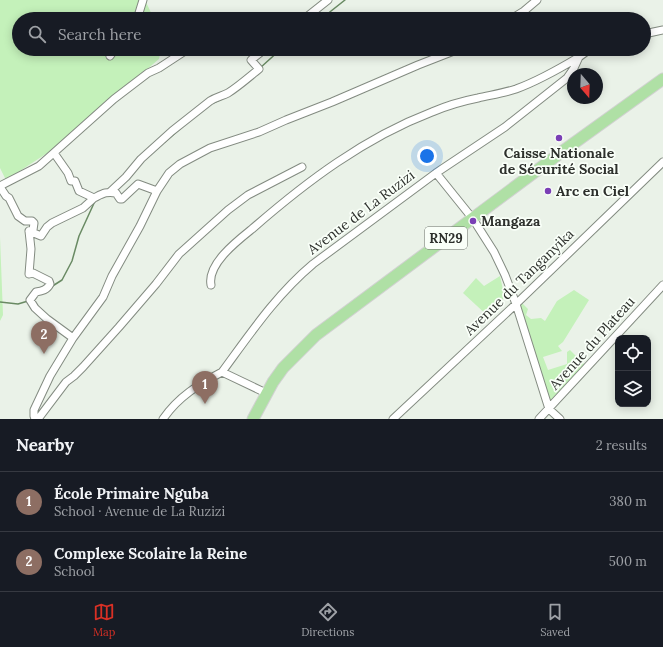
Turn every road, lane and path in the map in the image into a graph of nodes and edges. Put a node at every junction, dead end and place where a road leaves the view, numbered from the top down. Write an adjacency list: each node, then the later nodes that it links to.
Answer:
1 (143, 0): 4 (street)
2 (328, 0): 5 (street)
3 (537, 0): 6 (street)
4 (139, 12)
5 (313, 12)
6 (522, 12)
7 (663, 30): 8 (street)
8 (651, 33)
9 (177, 56): 14 (street)
10 (256, 56): 20 (street)
11 (441, 56): 19 (street)
12 (579, 57): 17 (street, Avenue de La Ruzizi); 24 (street)
13 (663, 79): 22 (main road, RN29)
14 (54, 153): 18 (street); 21 (street)
15 (663, 162): 26 (street, Avenue du Tanganyika)
16 (302, 167): 31 (street)
17 (436, 173): 22 (street); 28 (street, Avenue de La Ruzizi)
18 (0, 187): 23 (street)
19 (157, 191): 20 (street); 27 (street)
20 (110, 192): 21 (street)
21 (94, 198): 23 (street)
22 (473, 219): 26 (street); 29 (main road, RN29)
23 (29, 232): 27 (street)
24 (211, 285)
25 (663, 285): 30 (street, Avenue du Plateau)
26 (516, 304): 30 (street); 34 (street, Avenue du Tanganyika)
27 (72, 338): 31 (street)
28 (222, 372): 29 (street); 32 (street)
29 (266, 393): 33 (main road, RN29)
30 (549, 409): 35 (street, Avenue du Plateau); 36 (street)
31 (37, 419)
32 (163, 419)
33 (252, 419)
34 (393, 419)
35 (539, 419)
36 (560, 419)

